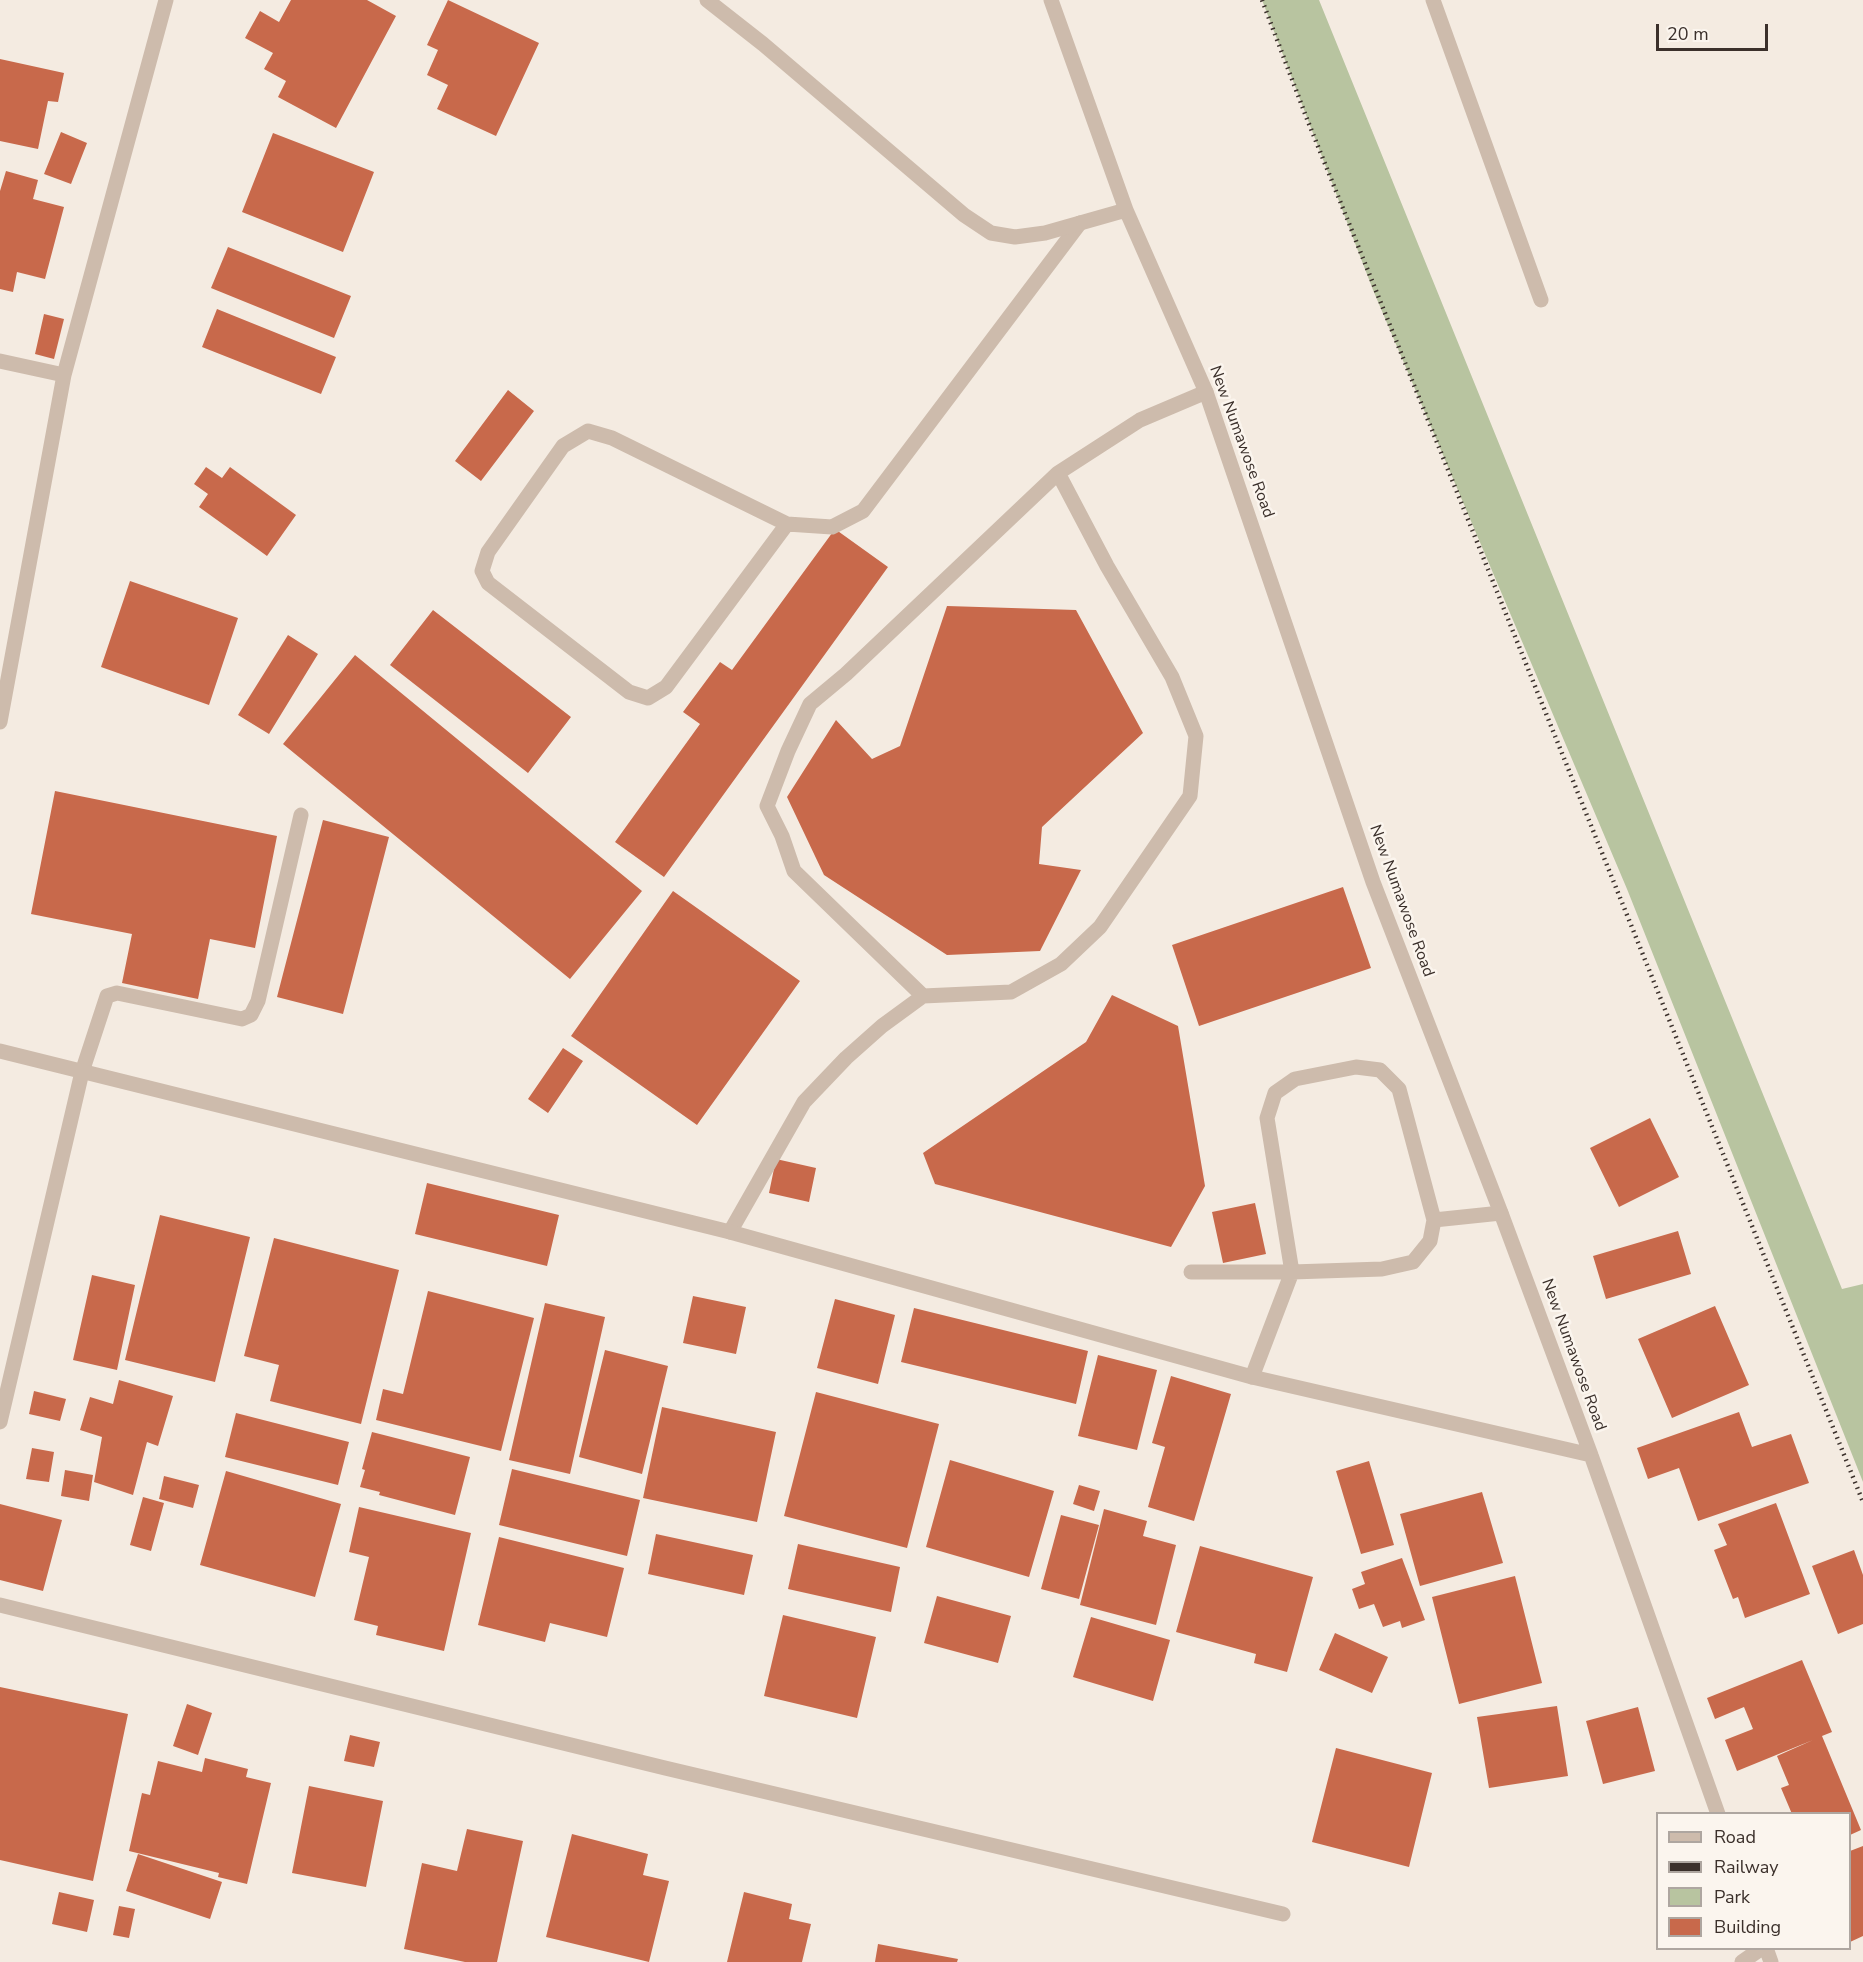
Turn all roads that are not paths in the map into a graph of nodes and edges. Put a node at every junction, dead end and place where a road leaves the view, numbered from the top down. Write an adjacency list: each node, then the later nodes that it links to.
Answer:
1 (166, 0): 9 (street)
2 (707, 0): 6 (street)
3 (1051, 0): 5 (street, New Numawose Road)
4 (1433, 0): 7 (street)
5 (1126, 210): 6 (street); 10 (street, New Numawose Road)
6 (1080, 223): 12 (street)
7 (1541, 300)
8 (0, 360): 9 (street)
9 (64, 375): 13 (street)
10 (1206, 392): 11 (street); 18 (street, New Numawose Road)
11 (1058, 473): 15 (street); 15 (street)
12 (787, 524): 12 (street)
13 (0, 722)
14 (301, 815): 17 (street)
15 (923, 996): 20 (street)
16 (0, 1051): 17 (street)
17 (82, 1072): 20 (street); 24 (street)
18 (1501, 1213): 19 (street); 25 (street, New Numawose Road)
19 (1434, 1221): 22 (street); 22 (street)
20 (730, 1232): 23 (street)
21 (1191, 1272): 22 (street)
22 (1292, 1272): 23 (street)
23 (1252, 1377): 25 (street)
24 (0, 1422)
25 (1591, 1455): 27 (street, New Numawose Road)
26 (0, 1605): 28 (street)
27 (1717, 1812)
28 (1283, 1914)
29 (1761, 1950): 30 (street)
30 (1742, 1962)

